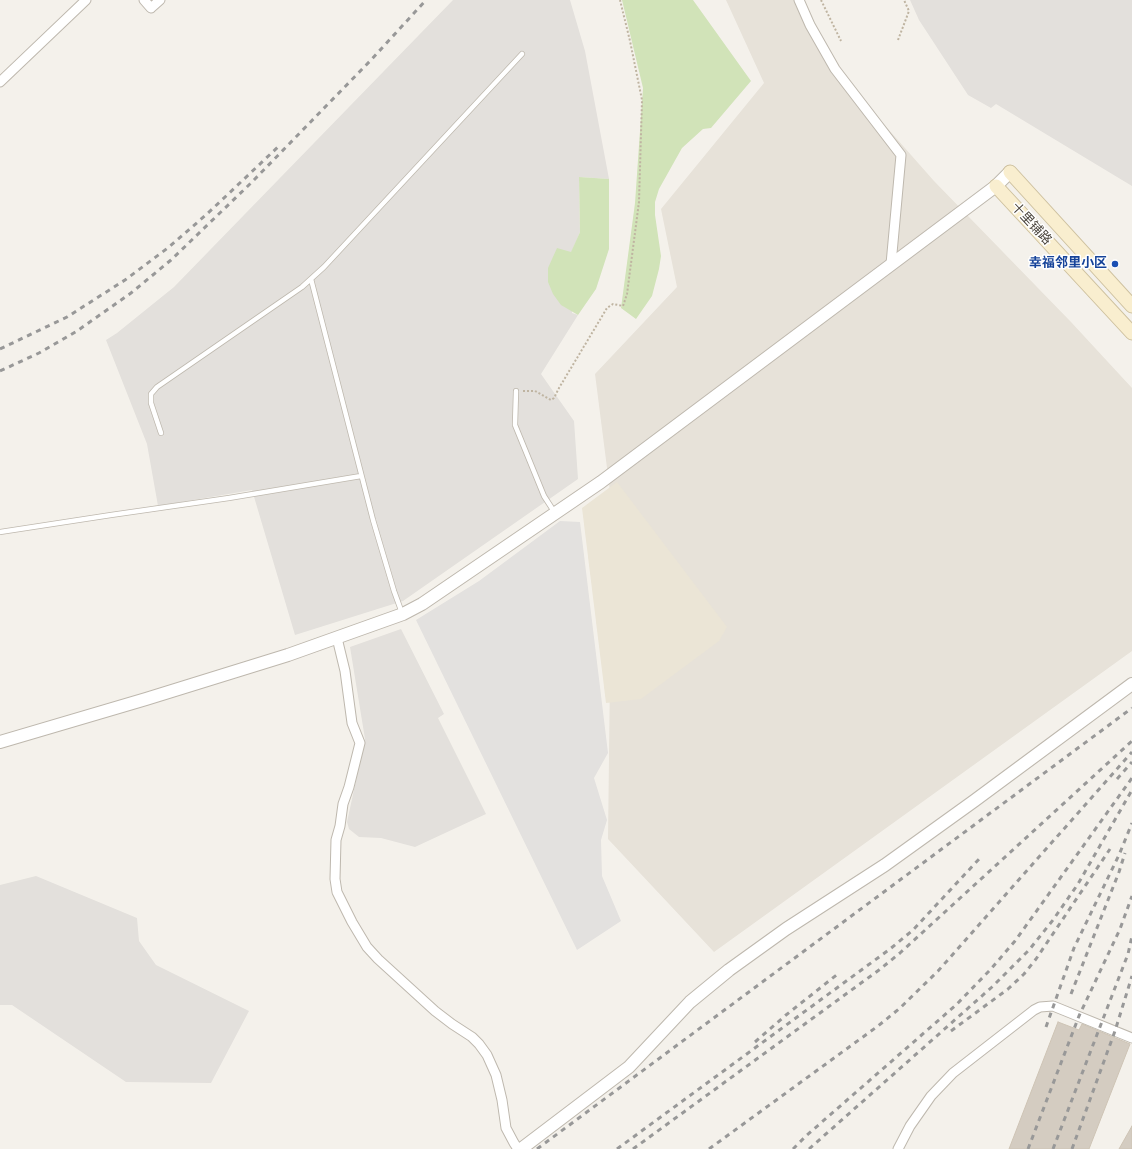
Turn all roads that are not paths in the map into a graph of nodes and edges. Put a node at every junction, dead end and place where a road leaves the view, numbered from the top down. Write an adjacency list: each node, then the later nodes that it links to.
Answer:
1 (86, 0): 6 (street)
2 (144, 0): 3 (street)
3 (160, 0)
4 (799, 0): 9 (street)
5 (522, 54): 10 (lane)
6 (0, 82)
7 (1010, 172): 8 (street); 11 (main road, 十里铺路)
8 (996, 186): 9 (street); 12 (main road, 十里铺路)
9 (891, 264): 17 (street)
10 (311, 279): 15 (lane); 16 (lane)
11 (1131, 304): 12 (main road)
12 (1115, 315): 13 (main road, 十里铺路)
13 (1132, 333)
14 (516, 391): 17 (lane)
15 (161, 433)
16 (361, 476): 18 (lane); 19 (lane)
17 (555, 513): 19 (street)
18 (0, 532)
19 (403, 614): 20 (street)
20 (337, 638): 22 (street); 24 (street)
21 (1132, 684): 24 (street)
22 (0, 742)
23 (1132, 1038): 25 (street)
24 (519, 1149)
25 (898, 1149)

